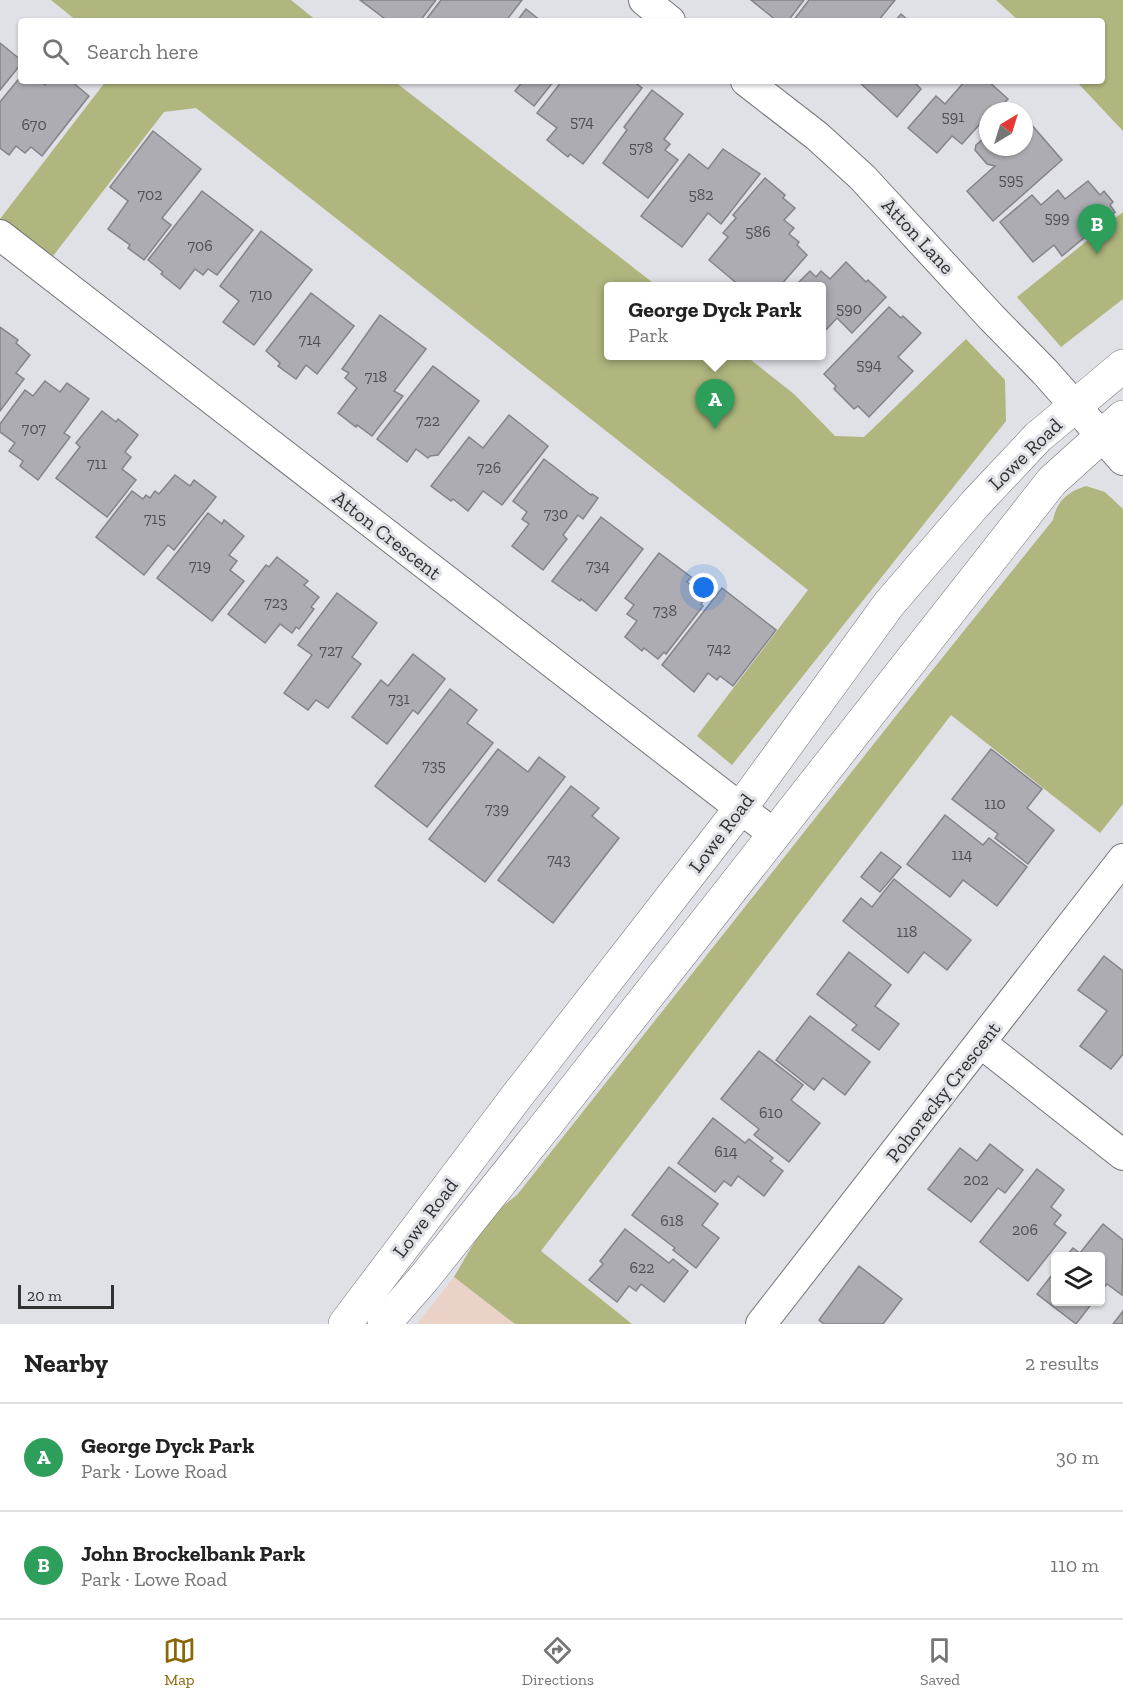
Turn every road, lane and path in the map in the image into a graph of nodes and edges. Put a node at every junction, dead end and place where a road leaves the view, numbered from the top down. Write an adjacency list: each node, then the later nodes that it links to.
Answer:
1 (644, 0): 2 (street)
2 (666, 18)
3 (750, 84): 6 (street, Atton Lane)
4 (0, 235): 9 (street, Atton Crescent)
5 (1123, 366): 6 (street, Lowe Road)
6 (1075, 406): 7 (street); 9 (street, Lowe Road)
7 (1112, 426): 8 (street); 10 (street, Lowe Road)
8 (1123, 460)
9 (740, 809): 10 (street, Atton Crescent); 14 (street, Lowe Road)
10 (775, 835): 15 (street, Lowe Road)
11 (1123, 859): 12 (street, Pohorecky Crescent)
12 (981, 1043): 13 (street); 16 (street, Pohorecky Crescent)
13 (1123, 1155)
14 (345, 1324)
15 (384, 1324)
16 (760, 1324)

